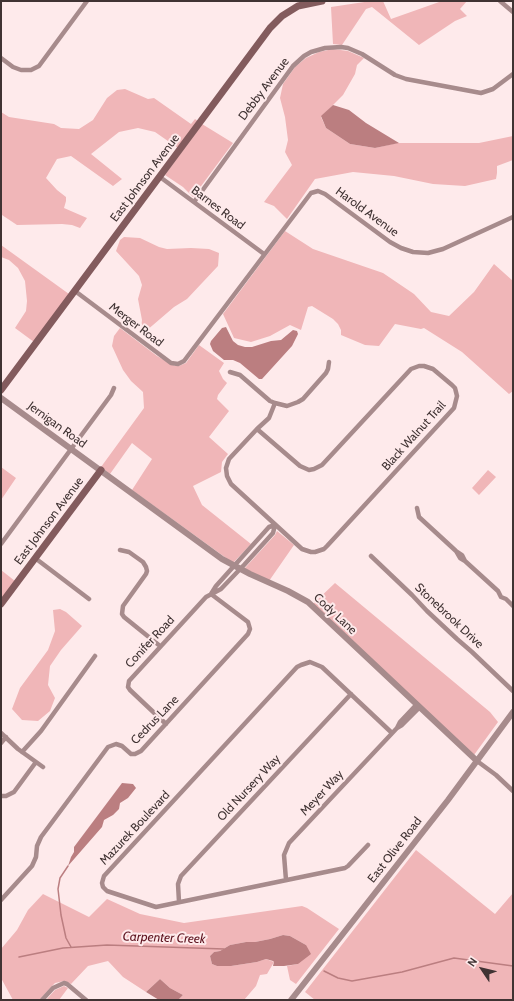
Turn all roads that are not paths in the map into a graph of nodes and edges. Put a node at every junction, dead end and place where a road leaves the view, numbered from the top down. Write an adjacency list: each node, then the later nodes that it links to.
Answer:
1 (87, 1): 7 (street)
2 (322, 1): 4 (main road, East Johnson Avenue)
3 (500, 1): 6 (street)
4 (312, 2): 5 (main road, East Johnson Avenue)
5 (296, 4): 9 (main road, East Johnson Avenue)
6 (513, 12)
7 (1, 58)
8 (513, 74): 10 (street, Debby Avenue)
9 (160, 177): 10 (street, Barnes Road); 13 (main road, East Johnson Avenue)
10 (194, 202): 12 (street, Barnes Road)
11 (513, 216): 12 (street, Harold Avenue)
12 (264, 254): 14 (street, Harold Avenue)
13 (74, 291): 14 (street, Merger Road); 18 (main road, East Johnson Avenue)
14 (187, 357)
15 (329, 362): 20 (street)
16 (230, 372): 20 (street)
17 (114, 388): 22 (street)
18 (1, 390)
19 (1, 398): 22 (street, Jernigan Road)
20 (275, 404): 21 (street, Black Walnut Trail)
21 (257, 429): 25 (street, Black Walnut Trail); 25 (street, Black Walnut Trail)
22 (71, 448): 23 (street, Jernigan Road); 26 (street)
23 (100, 470): 29 (main road, East Johnson Avenue); 30 (street, Cody Lane)
24 (417, 508): 34 (street)
25 (276, 525): 30 (street, Conifer Road)
26 (1, 544)
27 (120, 550): 35 (street)
28 (371, 556): 37 (street, Stonebrook Drive)
29 (35, 558): 32 (street); 33 (main road, East Johnson Avenue)
30 (237, 568): 31 (street, Conifer Road); 39 (street, Cody Lane)
31 (211, 594): 35 (street, Conifer Road); 41 (street, Cedrus Lane)
32 (89, 599)
33 (1, 604)
34 (513, 606)
35 (160, 646): 41 (street, Conifer Road)
36 (96, 656): 46 (street)
37 (513, 691)
38 (351, 694): 43 (street, Mazurek Boulevard); 55 (street, Old Nursery Way); 55 (street, Mazurek Boulevard)
39 (418, 705): 43 (street, Meyer Way); 47 (street, Cody Lane)
40 (513, 712): 47 (street, East Olive Road)
41 (166, 724): 54 (street, Cedrus Lane)
42 (1, 733): 44 (street)
43 (392, 733): 53 (street, Meyer Way)
44 (6, 737): 45 (street); 46 (street)
45 (1, 743)
46 (22, 752): 48 (street)
47 (477, 761): 50 (street, Cody Lane); 58 (street, East Olive Road)
48 (36, 762): 49 (street); 51 (street)
49 (43, 767)
50 (513, 791)
51 (1, 796)
52 (368, 845): 53 (street, Mazurek Boulevard)
53 (286, 880): 55 (street, Mazurek Boulevard)
54 (1, 900)
55 (179, 902)
56 (42, 1000): 57 (street)
57 (86, 1000)
58 (291, 1000)

